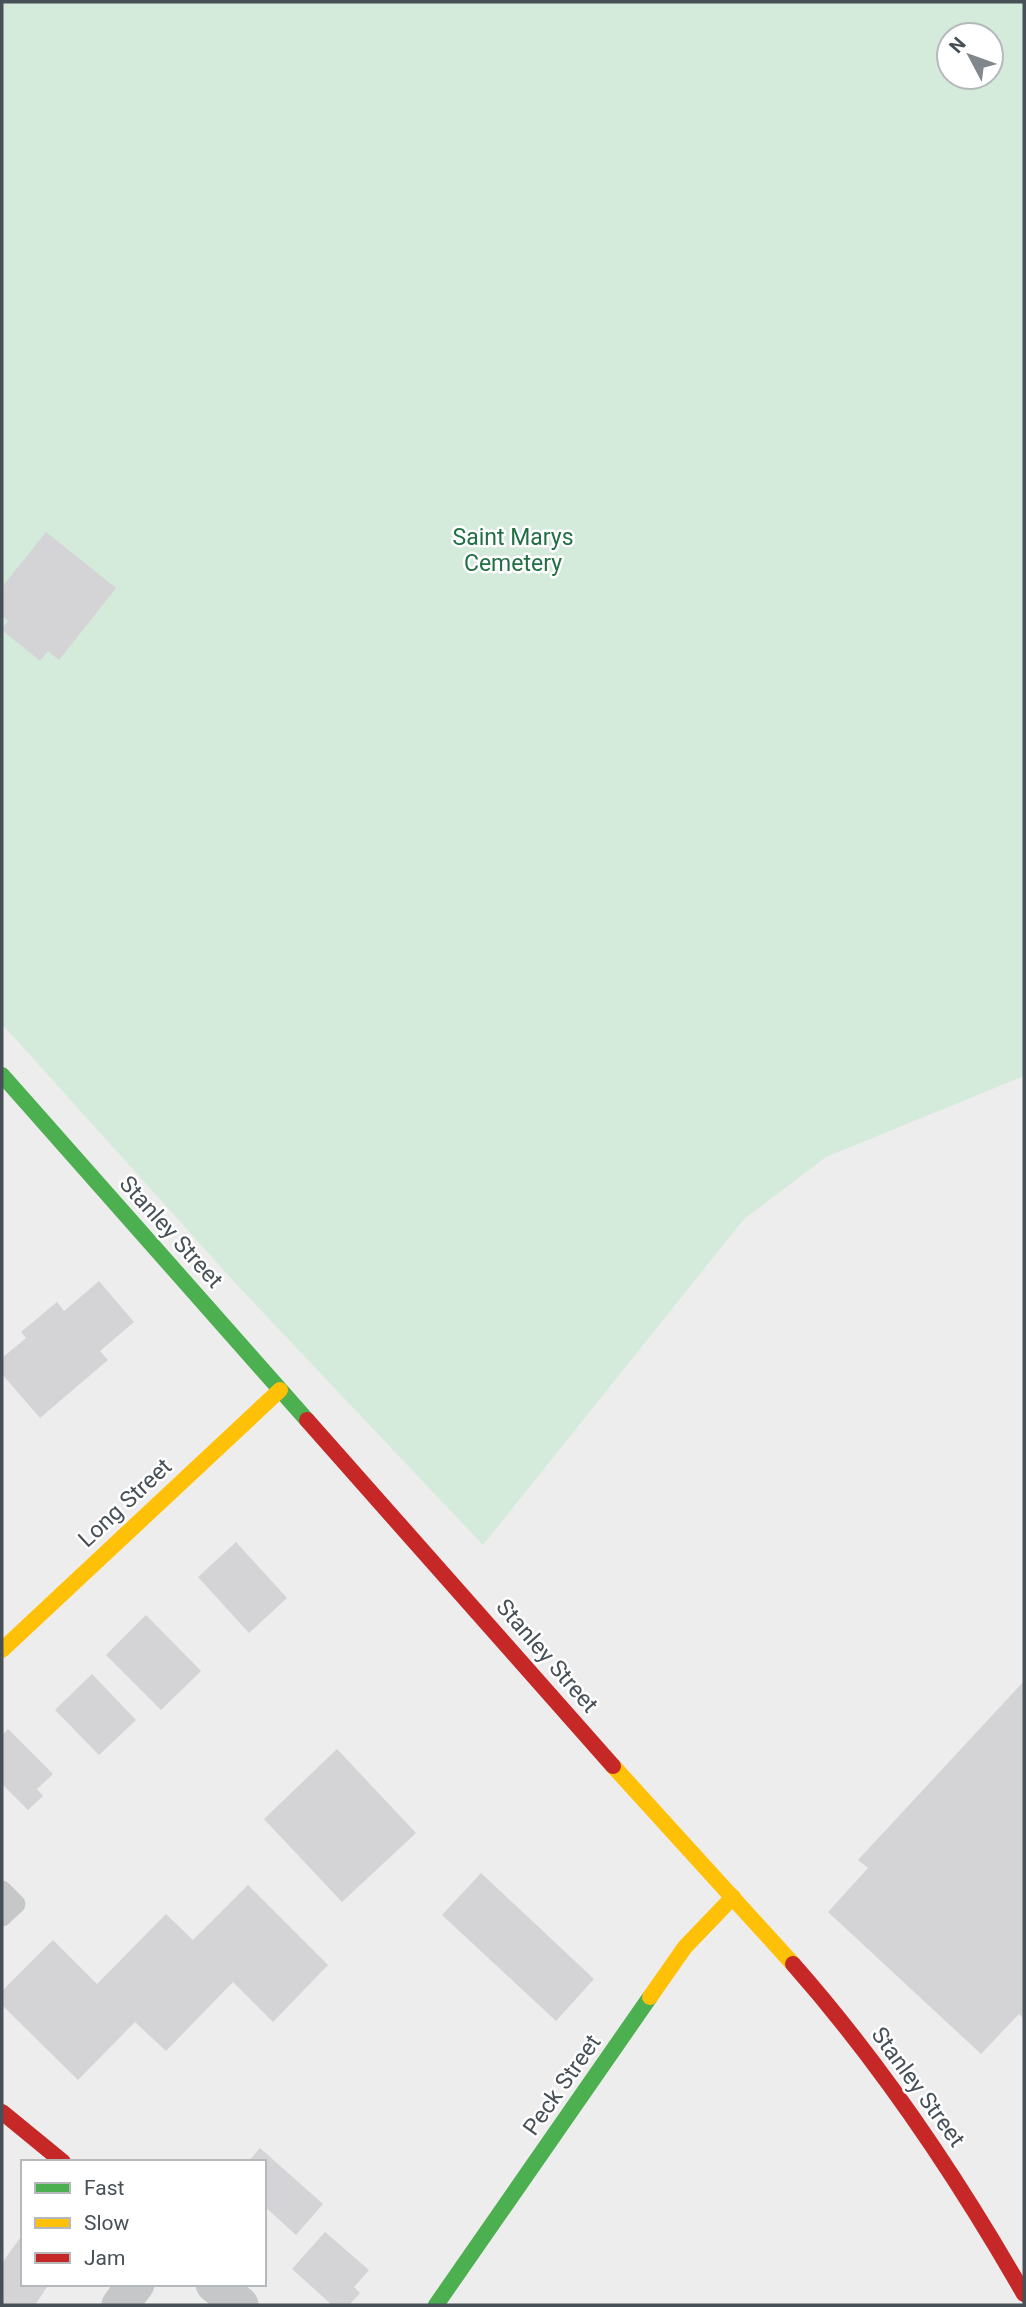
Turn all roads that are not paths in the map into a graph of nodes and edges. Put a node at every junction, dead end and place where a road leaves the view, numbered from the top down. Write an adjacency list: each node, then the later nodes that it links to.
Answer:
1 (2, 1075): 2 (main road, Stanley Street)
2 (280, 1390): 3 (main road, Long Street); 5 (main road, Stanley Street)
3 (2, 1650)
4 (2, 1889): 6 (lane)
5 (733, 1897): 11 (main road, Stanley Street); 14 (main road, Peck Street)
6 (2, 1917)
7 (2, 2112): 8 (main road)
8 (61, 2160)
9 (134, 2286): 12 (street)
10 (216, 2286): 13 (street)
11 (1024, 2294)
12 (120, 2305)
13 (240, 2305)
14 (436, 2305)

